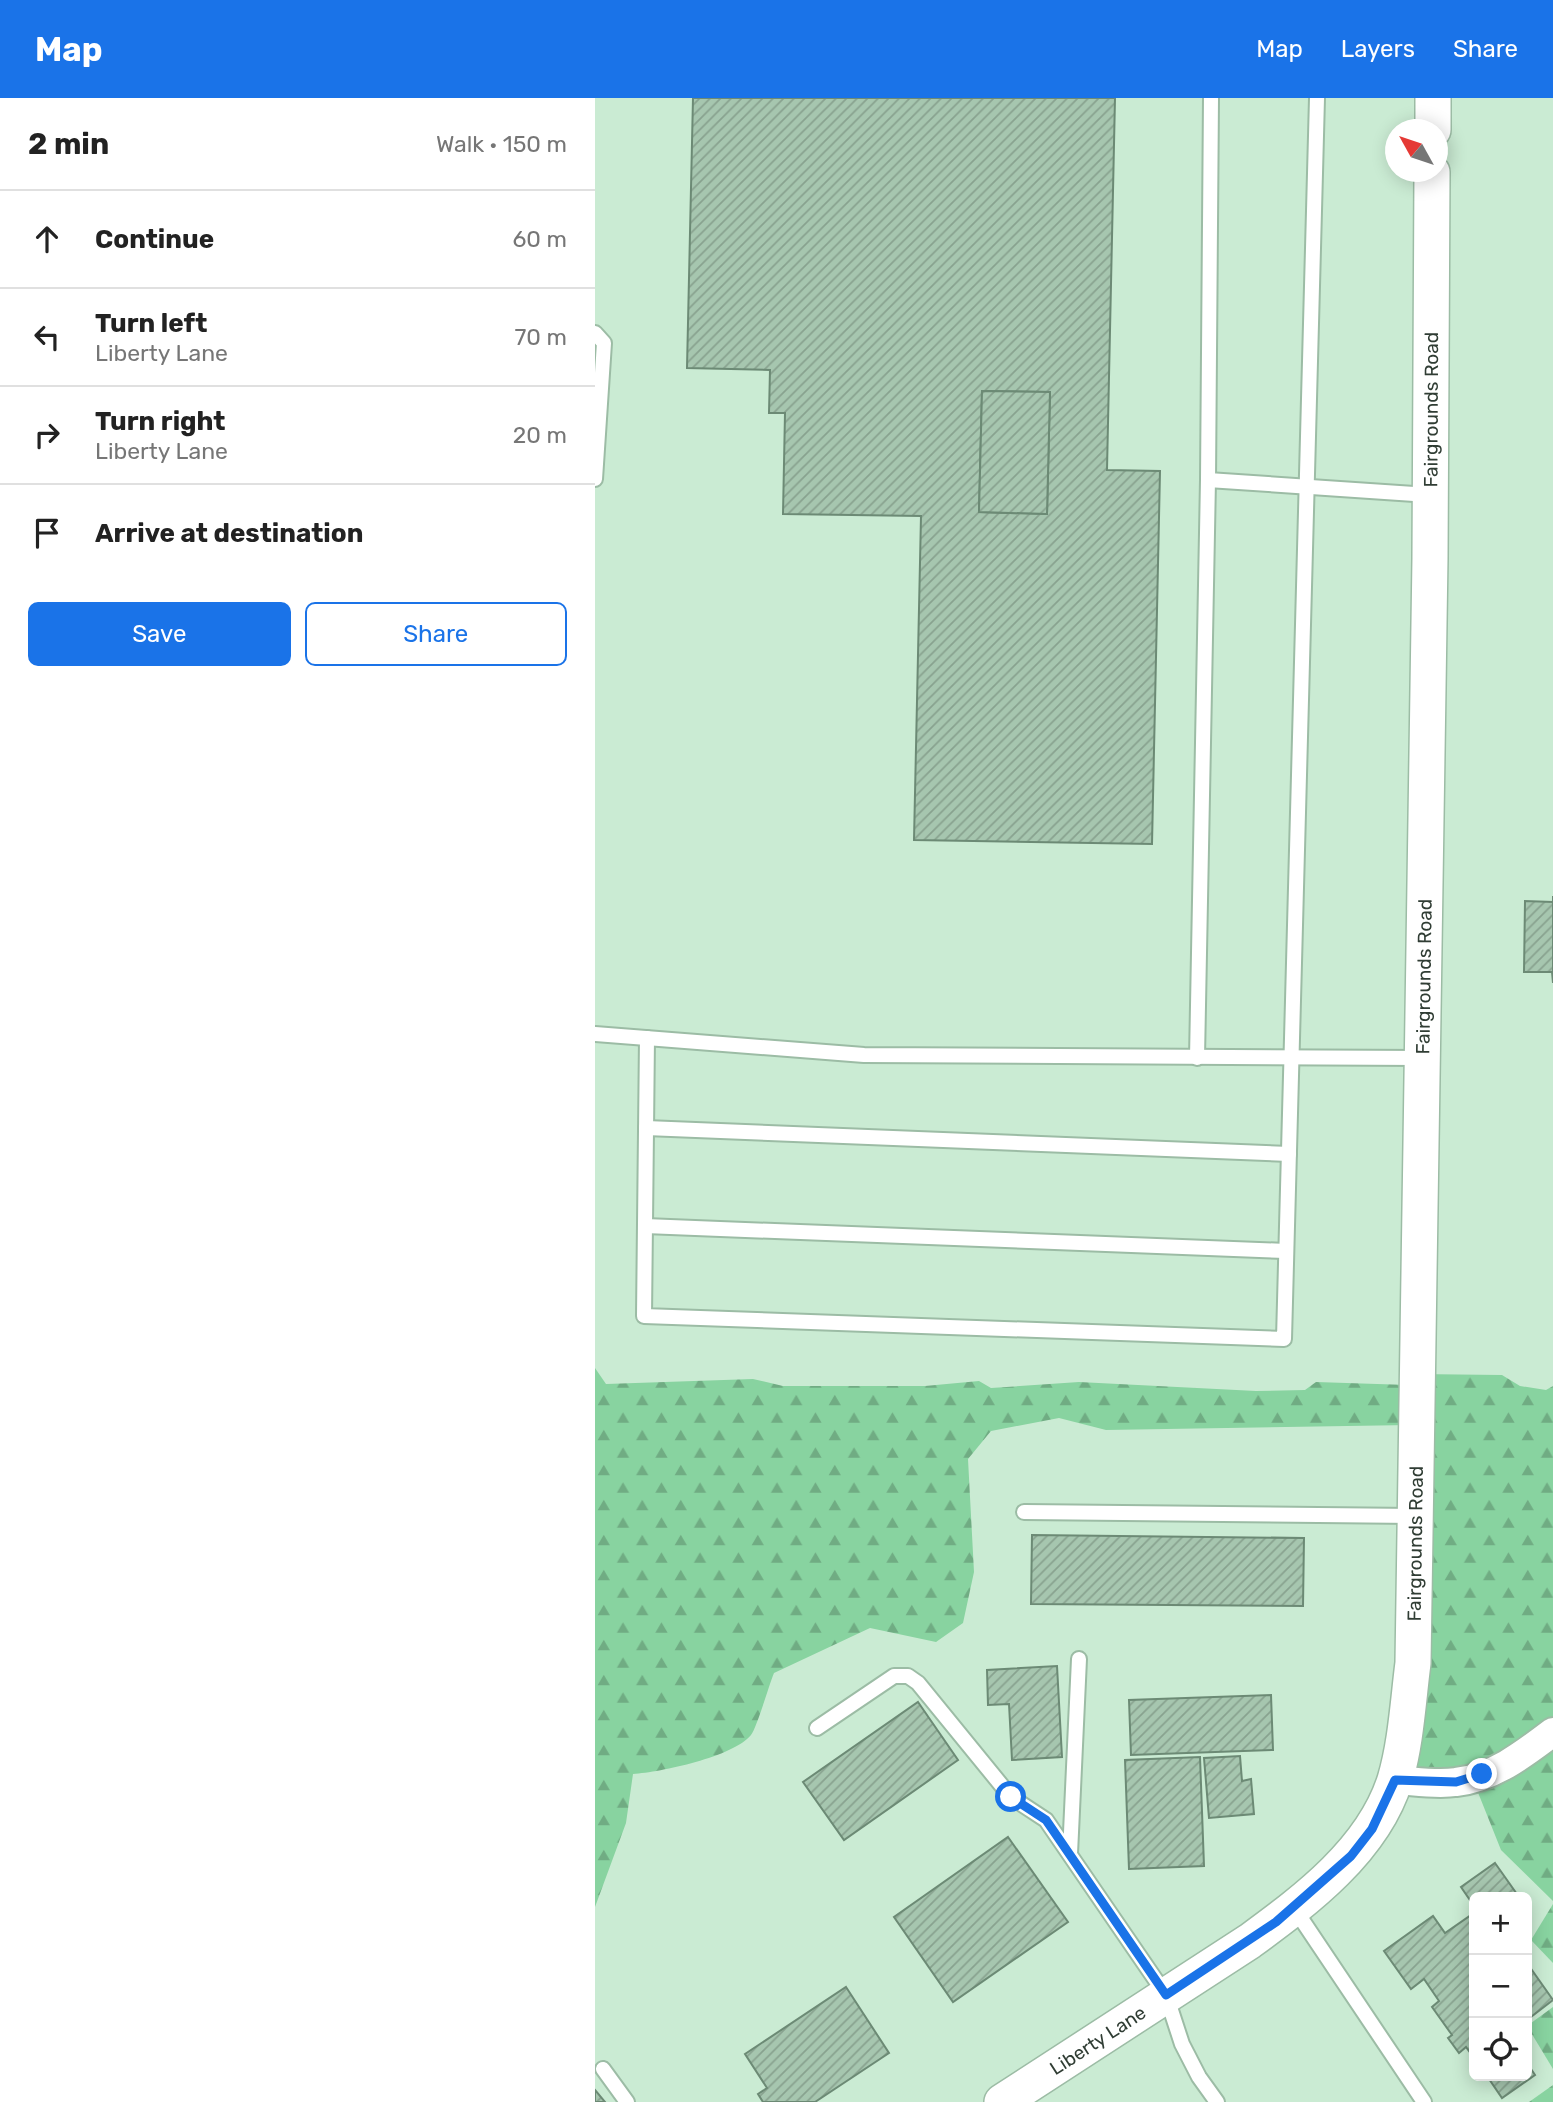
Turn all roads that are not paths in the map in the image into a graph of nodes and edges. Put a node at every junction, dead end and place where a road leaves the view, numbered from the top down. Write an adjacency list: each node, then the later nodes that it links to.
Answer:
1 (1211, 98): 8 (lane)
2 (1317, 98): 9 (lane)
3 (1433, 98): 4 (street)
4 (1433, 119)
5 (1432, 182): 10 (street, Fairgrounds Road)
6 (595, 333): 7 (lane)
7 (595, 479)
8 (1208, 480): 9 (lane); 13 (lane)
9 (1307, 486): 10 (lane); 14 (lane)
10 (1430, 495): 15 (street, Fairgrounds Road)
11 (595, 1034): 12 (lane)
12 (647, 1038): 13 (lane); 16 (lane)
13 (1197, 1058): 14 (lane)
14 (1291, 1058): 15 (lane); 17 (lane)
15 (1422, 1058): 21 (street, Fairgrounds Road)
16 (646, 1128): 17 (lane); 18 (lane)
17 (1289, 1154): 19 (lane)
18 (645, 1226): 19 (lane); 19 (lane)
19 (1286, 1251)
20 (1024, 1512): 21 (lane)
21 (1415, 1516): 25 (street, Fairgrounds Road)
22 (1079, 1659): 26 (lane)
23 (817, 1728): 26 (lane)
24 (1553, 1732): 25 (street)
25 (1395, 1780): 27 (street, Liberty Lane)
26 (1070, 1854): 28 (lane)
27 (1293, 1906): 28 (street, Liberty Lane); 33 (lane)
28 (1166, 1995): 31 (street, Liberty Lane); 32 (lane)
29 (603, 2069): 30 (lane)
30 (627, 2102)
31 (1002, 2102)
32 (1217, 2102)
33 (1425, 2102)

